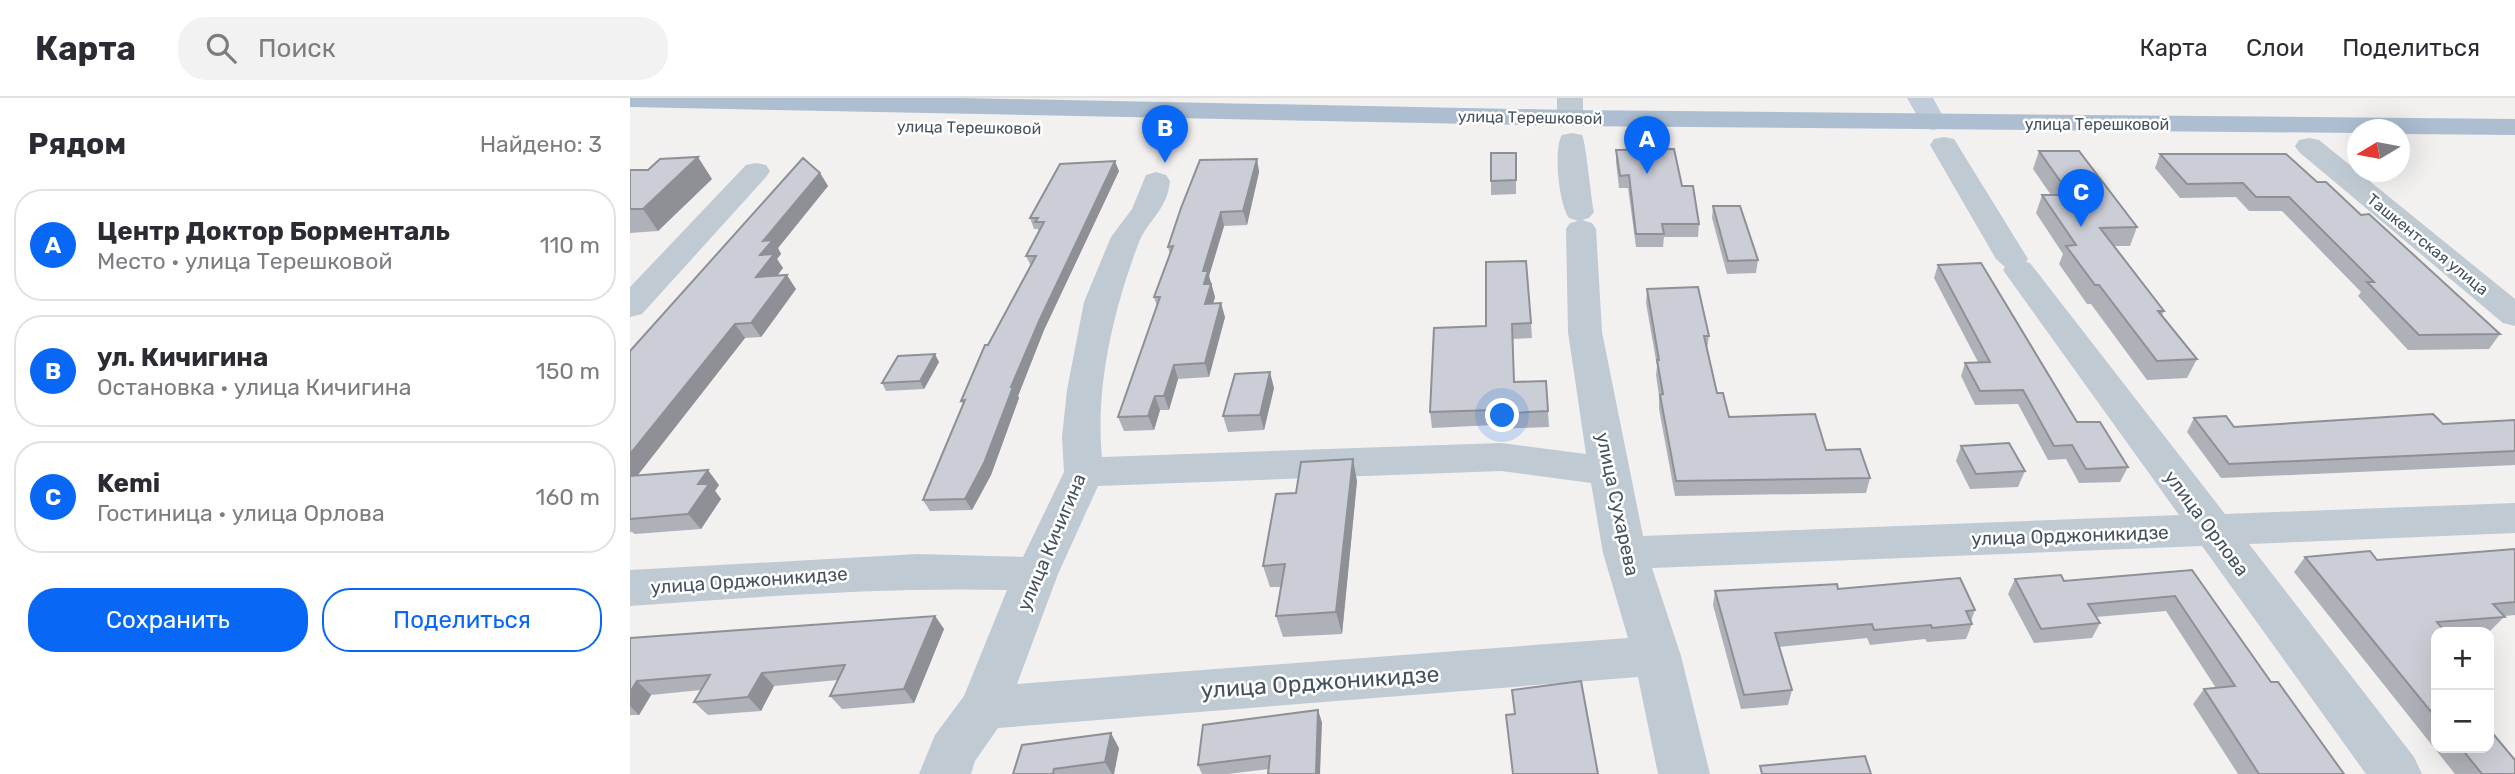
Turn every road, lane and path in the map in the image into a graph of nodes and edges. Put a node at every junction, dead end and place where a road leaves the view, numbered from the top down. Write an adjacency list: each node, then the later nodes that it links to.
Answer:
1 (1920, 98): 7 (main road, улица Орлова)
2 (630, 99): 3 (main road, улица Терешковой)
3 (840, 101): 4 (main road, улица Терешковой)
4 (1571, 119): 5 (main road, улица Терешковой); 7 (main road, улица Терешковой); 16 (street, улица Сухарева)
5 (630, 120)
6 (2515, 127): 7 (main road, улица Терешковой)
7 (1938, 134): 8 (main road, улица Терешковой); 19 (street, улица Орлова)
8 (2309, 146): 9 (main road, улица Терешковой); 15 (street, Ташкентская улица)
9 (2347, 147)
10 (2410, 147): 11 (main road)
11 (2515, 149)
12 (756, 171): 14 (street)
13 (1156, 181): 17 (street, улица Кичигина)
14 (630, 307)
15 (2515, 316)
16 (1609, 471): 17 (street); 20 (street, улица Сухарева)
17 (1084, 472): 21 (street, улица Кичигина)
18 (2515, 518): 19 (street, улица Орджоникидзе)
19 (2212, 530): 20 (street, улица Орджоникидзе); 27 (street, улица Орлова)
20 (1625, 553): 23 (street, улица Сухарева)
21 (1036, 574): 22 (street, улица Орджоникидзе); 24 (street, улица Кичигина)
22 (630, 588)
23 (1657, 656): 24 (street, улица Орджоникидзе); 26 (street, улица Сухарева)
24 (984, 708): 25 (street, улица Кичигина)
25 (945, 774)
26 (1684, 774)
27 (2396, 774)

